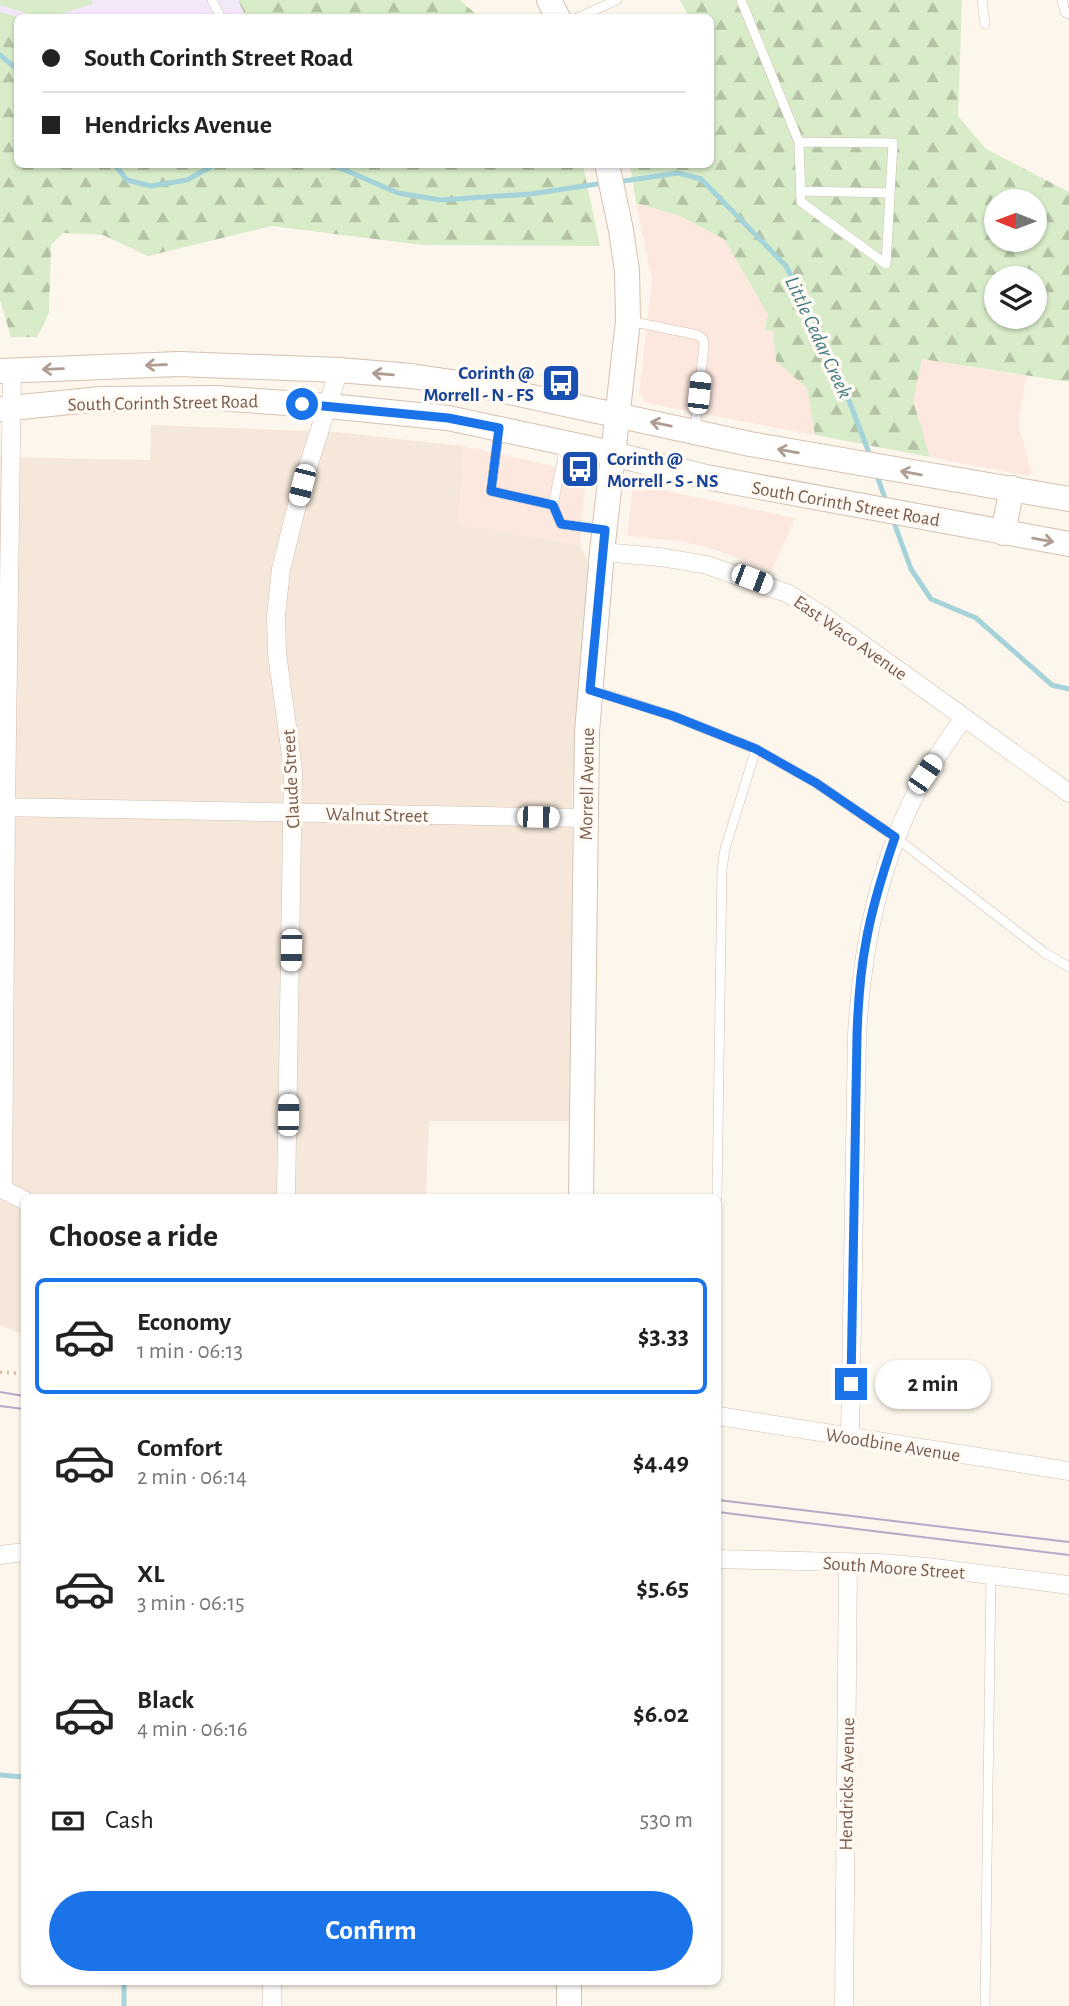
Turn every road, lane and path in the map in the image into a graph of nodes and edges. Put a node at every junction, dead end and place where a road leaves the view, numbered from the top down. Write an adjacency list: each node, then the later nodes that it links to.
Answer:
1 (617, 0): 5 (lane)
2 (741, 0): 8 (lane)
3 (982, 0): 7 (lane)
4 (1062, 0): 6 (lane)
5 (586, 14)
6 (1069, 14)
7 (985, 24)
8 (799, 142): 10 (lane); 11 (lane)
9 (608, 168): 12 (main road, Morrell Avenue)
10 (801, 191): 11 (lane); 11 (lane)
11 (890, 193)
12 (628, 321): 19 (main road, Morrell Avenue); 21 (lane)
13 (251, 365): 14 (main road, South Corinth Street Road); 15 (main road, South Corinth Street Road, one-way to 15); 16 (main road)
14 (340, 370): 17 (street, Claude Street); 19 (main road, South Corinth Street Road, one-way to 14)
15 (6, 371): 18 (street)
16 (248, 400): 17 (main road, South Corinth Street Road); 18 (main road, South Corinth Street Road)
17 (329, 406): 20 (main road, South Corinth Street Road); 35 (street, Claude Street)
18 (6, 408): 34 (street)
19 (619, 415): 21 (main road, South Corinth Street Road, one-way to 19); 23 (main road, Morrell Avenue)
20 (499, 428): 22 (main road, South Corinth Street Road); 26 (lane)
21 (695, 432): 24 (main road, South Corinth Street Road, one-way to 21)
22 (565, 443): 23 (main road, South Corinth Street Road); 26 (lane)
23 (614, 454): 27 (main road, South Corinth Street Road); 28 (main road, Morrell Avenue)
24 (1012, 488): 25 (main road, South Corinth Street Road); 27 (main road)
25 (1069, 499)
26 (553, 505): 28 (lane)
27 (1003, 533): 29 (main road, South Corinth Street Road, one-way to 29)
28 (604, 541): 30 (main road, Morrell Avenue); 31 (street, East Waco Avenue)
29 (1069, 544)
30 (590, 690): 32 (lane); 36 (main road, Morrell Avenue)
31 (964, 718): 33 (street, East Waco Avenue); 37 (street)
32 (756, 749): 37 (lane); 42 (lane)
33 (1069, 793)
34 (3, 807): 35 (street, Walnut Street); 39 (street)
35 (293, 813): 36 (street, Walnut Street); 40 (street, Claude Street)
36 (585, 818): 41 (main road, Morrell Avenue)
37 (895, 837): 38 (lane); 47 (street)
38 (1069, 967)
39 (2, 1189): 43 (street)
40 (286, 1194)
41 (581, 1194)
42 (717, 1194)
43 (21, 1198)
44 (0, 1372): 45 (path)
45 (21, 1374)
46 (721, 1416): 47 (street, Woodbine Avenue)
47 (850, 1437): 48 (street, Woodbine Avenue)
48 (1069, 1471)
49 (21, 1552): 50 (street)
50 (0, 1555)
51 (721, 1559): 52 (street, South Moore Street)
52 (848, 1562): 53 (street, South Moore Street); 59 (street, Hendricks Avenue)
53 (991, 1575): 54 (street, South Moore Street); 60 (lane)
54 (1069, 1586)
55 (272, 1985): 57 (street)
56 (569, 1985): 58 (main road)
57 (272, 2006)
58 (569, 2006)
59 (844, 2006)
60 (985, 2006)

